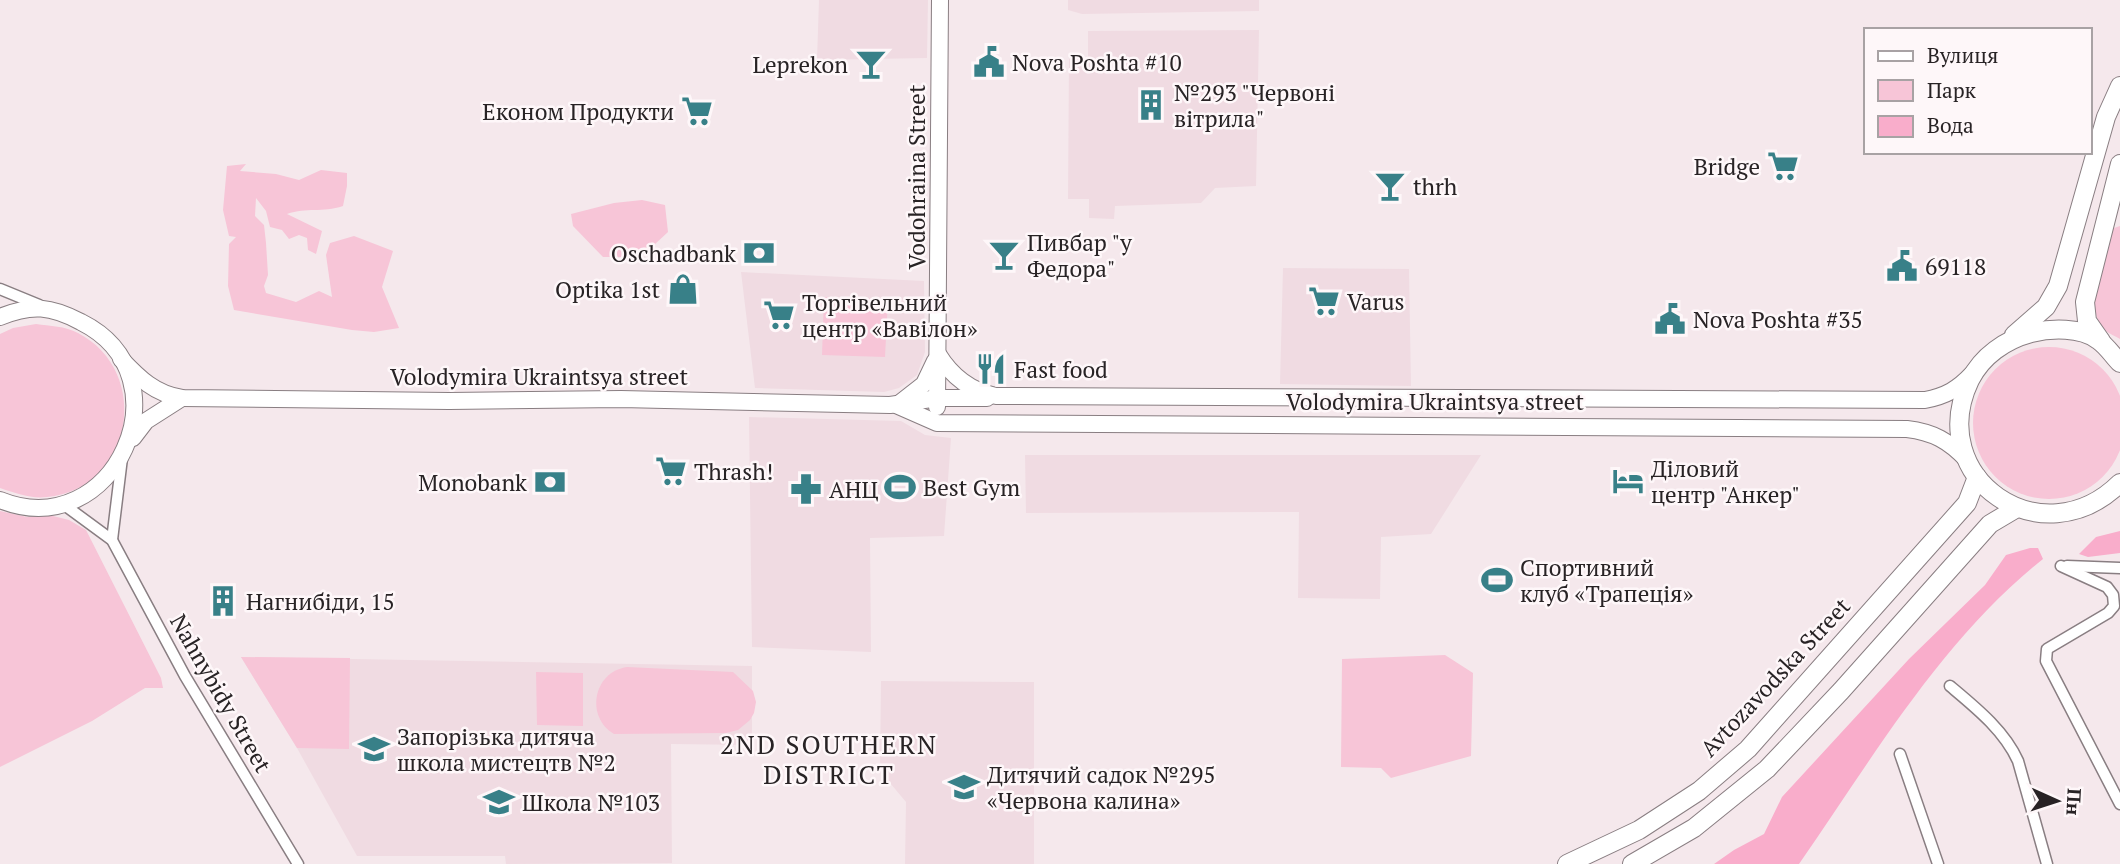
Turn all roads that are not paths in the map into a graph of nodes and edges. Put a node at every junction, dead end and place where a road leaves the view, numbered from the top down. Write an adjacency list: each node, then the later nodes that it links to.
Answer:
1 (940, 0): 10 (street, Vodohraina Street)
2 (2120, 86): 8 (main road)
3 (2120, 164): 7 (main road)
4 (0, 289): 5 (street)
5 (48, 308): 6 (street, Volodymira Ukraintsya street); 11 (street, Volodymira Ukraintsya street)
6 (0, 317)
7 (2101, 341): 8 (main road, Volodymira Ukraintsya street); 9 (street, Volodymira Ukraintsya street); 12 (main road)
8 (2000, 346): 13 (main road, Volodymira Ukraintsya street)
9 (2120, 351)
10 (938, 354): 14 (street); 16 (street, Vodohraina Street); 17 (street)
11 (121, 359): 15 (street, Volodymira Ukraintsya street); 19 (street, Volodymira Ukraintsya street)
12 (2120, 363)
13 (1974, 373): 14 (street, Volodymira Ukraintsya street); 20 (main road, Volodymira Ukraintsya street)
14 (996, 396): 16 (street, Volodymira Ukraintsya street)
15 (182, 398): 17 (street, Volodymira Ukraintsya street); 19 (street, Volodymira Ukraintsya street)
16 (937, 398): 17 (street, Volodymira Ukraintsya street); 18 (street, Vodohraina Street)
17 (896, 405): 18 (street, Volodymira Ukraintsya street)
18 (937, 423): 20 (street, Volodymira Ukraintsya street)
19 (122, 458): 24 (street, Volodymira Ukraintsya street); 26 (street)
20 (1967, 460): 21 (main road, Volodymira Ukraintsya street)
21 (1977, 477): 25 (main road, Volodymira Ukraintsya street); 32 (main road, Avtozavodska Street)
22 (2120, 483): 25 (main road, Volodymira Ukraintsya street)
23 (0, 500): 24 (street, Volodymira Ukraintsya street)
24 (63, 504): 26 (street, Nahnybidy Street)
25 (2017, 508): 33 (main road)
26 (112, 540): 31 (street, Nahnybidy Street)
27 (2120, 568): 30 (street)
28 (1950, 686): 35 (street)
29 (1900, 754): 34 (street)
30 (2120, 804)
31 (298, 864)
32 (1567, 864)
33 (1632, 864)
34 (1938, 864)
35 (2047, 864)

